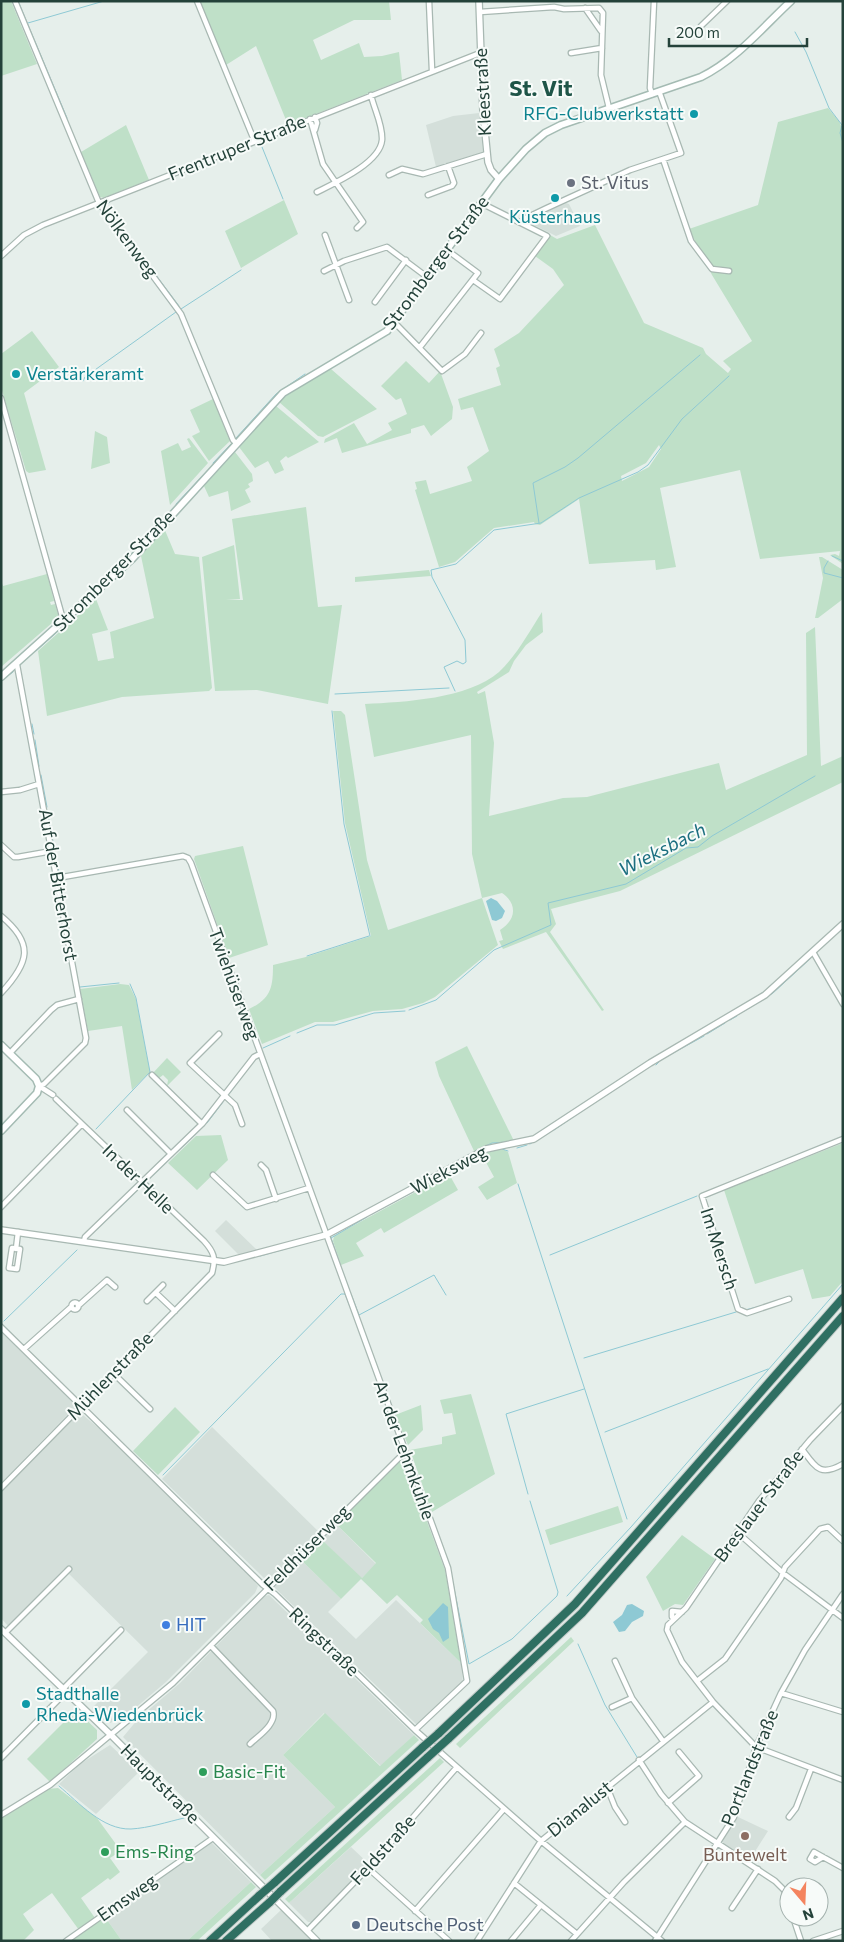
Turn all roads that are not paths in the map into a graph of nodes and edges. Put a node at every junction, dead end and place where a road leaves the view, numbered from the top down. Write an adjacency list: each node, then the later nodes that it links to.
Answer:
1 (15, 1): 30 (street, Nölkenweg)
2 (197, 1): 21 (street)
3 (429, 1): 15 (street)
4 (479, 1): 9 (street, Kleestraße)
5 (654, 1): 17 (street)
6 (727, 1): 10 (street)
7 (791, 1): 16 (main road, Stromberger Straße)
8 (585, 8): 9 (street); 11 (street); 11 (street)
9 (480, 12): 13 (street, Kleestraße)
10 (701, 26)
11 (602, 31): 12 (street)
12 (602, 48): 14 (street); 19 (street)
13 (480, 53): 15 (street, Frentruper Straße); 22 (street, Kleestraße)
14 (571, 53)
15 (432, 70): 18 (street, Frentruper Straße)
16 (659, 91): 17 (main road, Stromberger Straße); 23 (street)
17 (652, 94): 19 (main road, Stromberger Straße)
18 (371, 95): 20 (street, Frentruper Straße); 27 (street)
19 (609, 108): 26 (main road, Stromberger Straße)
20 (313, 118): 21 (street, Frentruper Straße); 27 (street)
21 (254, 140): 30 (street, Frentruper Straße)
22 (487, 154): 24 (street); 26 (street, Kleestraße)
23 (663, 159): 32 (street); 40 (street)
24 (448, 166): 25 (street); 29 (street)
25 (389, 175)
26 (499, 178): 31 (main road, Stromberger Straße)
27 (337, 184): 28 (street); 33 (street)
28 (317, 192)
29 (428, 195)
30 (99, 203): 36 (street, Frentruper Straße); 49 (street, Nölkenweg)
31 (481, 203): 32 (street); 35 (main road, Stromberger Straße)
32 (522, 223): 42 (street)
33 (357, 228)
34 (325, 236): 38 (street)
35 (447, 250): 41 (main road, Stromberger Straße); 42 (street)
36 (1, 256)
37 (406, 260): 38 (street); 41 (street); 44 (street)
38 (336, 266): 39 (street); 43 (street)
39 (324, 271)
40 (729, 271)
41 (427, 276): 45 (main road, Stromberger Straße)
42 (473, 280): 47 (street)
43 (348, 300)
44 (375, 302)
45 (394, 322): 47 (street); 49 (main road, Stromberger Straße)
46 (481, 333): 47 (street)
47 (420, 347)
48 (1, 398): 50 (street)
49 (236, 443): 50 (main road, Stromberger Straße)
50 (65, 620): 51 (main road, Stromberger Straße)
51 (17, 665): 52 (main road, Stromberger Straße); 53 (street, Auf der Bitterhorst)
52 (1, 677)
53 (39, 784): 54 (street); 56 (street, Auf der Bitterhorst)
54 (1, 792)
55 (1, 845): 56 (street)
56 (52, 851): 57 (street, Auf der Bitterhorst)
57 (57, 878): 62 (street, Auf der Bitterhorst); 67 (street, Twiehüserweg)
58 (2, 918): 61 (street)
59 (843, 924): 60 (street, Wieksweg)
60 (813, 952): 63 (street); 86 (street, Wieksweg)
61 (1, 993)
62 (79, 999): 66 (street); 69 (street, Auf der Bitterhorst)
63 (843, 1004)
64 (219, 1034): 70 (street)
65 (1, 1045): 66 (main road)
66 (10, 1053): 69 (main road)
67 (260, 1054): 70 (street); 81 (street, Twiehüserweg)
68 (152, 1075): 73 (street)
69 (39, 1086): 72 (street, In der Helle); 75 (main road)
70 (224, 1096): 73 (street); 74 (street)
71 (127, 1110): 77 (street)
72 (82, 1124): 80 (street, In der Helle); 83 (street)
73 (202, 1124): 77 (street)
74 (242, 1124)
75 (1, 1131)
76 (843, 1140): 94 (street, Im Mersch)
77 (171, 1154): 80 (street)
78 (261, 1165): 82 (street)
79 (213, 1175): 82 (street)
80 (142, 1182): 87 (street); 89 (street, In der Helle)
81 (309, 1188): 82 (street); 86 (street, Twiehüserweg)
82 (276, 1199)
83 (1, 1207)
84 (1, 1230): 85 (street, Wieksweg)
85 (18, 1232): 87 (street, Wieksweg); 88 (street)
86 (326, 1235): 89 (street, Wieksweg); 105 (street, An der Lehmkuhle)
87 (84, 1242): 89 (street, Wieksweg)
88 (16, 1248): 88 (street)
89 (215, 1262): 96 (street, Mühlenstraße)
90 (163, 1285): 92 (street)
91 (114, 1287): 99 (street)
92 (156, 1293): 95 (street); 96 (street)
93 (843, 1298): 164 (highway, bridge)
94 (789, 1300)
95 (147, 1301)
96 (174, 1311): 100 (street, Mühlenstraße)
97 (843, 1316): 165 (highway, bridge)
98 (1, 1327): 99 (street, Ringstraße)
99 (24, 1349): 101 (street, Ringstraße)
100 (113, 1373): 101 (street, Mühlenstraße); 103 (street)
101 (81, 1406): 107 (street, Mühlenstraße); 112 (street, Ringstraße)
102 (843, 1406): 104 (street, Breslauer Straße)
103 (150, 1409)
104 (802, 1449): 106 (street); 108 (street, Breslauer Straße)
105 (405, 1452): 112 (street, Feldhüserweg); 127 (street, An der Lehmkuhle)
106 (843, 1464)
107 (1, 1488)
108 (737, 1532): 111 (street); 120 (street, Breslauer Straße)
109 (843, 1541): 111 (street)
110 (69, 1568): 117 (street)
111 (783, 1572): 114 (street); 120 (street)
112 (267, 1589): 118 (street, Feldhüserweg); 127 (street, Ringstraße)
113 (843, 1594): 114 (street, Portlandstraße)
114 (831, 1610): 115 (street); 122 (street, Portlandstraße)
115 (843, 1618)
116 (121, 1630): 121 (street)
117 (3, 1631): 121 (street, Hauptstraße)
118 (211, 1646): 128 (street, Feldhüserweg); 130 (street)
119 (615, 1661): 123 (street)
120 (697, 1681): 124 (street)
121 (65, 1690): 128 (street, Hauptstraße); 133 (street)
122 (781, 1693): 126 (street); 131 (street, Portlandstraße)
123 (632, 1698): 125 (street); 129 (street)
124 (713, 1702): 129 (street, Dianalust); 131 (street)
125 (612, 1707)
126 (843, 1712)
127 (415, 1730): 135 (street, Ringstraße)
128 (112, 1736): 141 (street, Feldhüserweg); 145 (street, Hauptstraße)
129 (663, 1741): 134 (street, Dianalust)
130 (250, 1744)
131 (756, 1747): 136 (street); 147 (street, Portlandstraße)
132 (679, 1752): 139 (street)
133 (1, 1758)
134 (639, 1760): 138 (street, Dianalust); 139 (street)
135 (457, 1767): 140 (street, Ringstraße); 149 (street, Feldstraße)
136 (811, 1769): 137 (street); 142 (street)
137 (843, 1780)
138 (607, 1787): 143 (street); 146 (street, Dianalust)
139 (668, 1802): 144 (street)
140 (504, 1809): 146 (street, Ringstraße); 157 (street)
141 (1, 1815)
142 (789, 1817)
143 (625, 1822)
144 (685, 1822): 147 (street); 154 (street)
145 (213, 1838): 159 (street, Hauptstraße); 163 (street, Emsweg)
146 (541, 1841): 152 (street, Dianalust); 154 (street, Ringstraße)
147 (717, 1844): 151 (street); 162 (street, Portlandstraße)
148 (823, 1857): 150 (street)
149 (368, 1868): 157 (street); 159 (street, Feldstraße)
150 (843, 1868)
151 (758, 1870): 153 (street); 156 (street)
152 (514, 1882): 155 (street); 168 (street, Dianalust)
153 (779, 1885)
154 (610, 1897): 161 (street); 162 (street, Ringstraße)
155 (541, 1905): 161 (street); 169 (street)
156 (732, 1908)
157 (415, 1911): 167 (street)
158 (797, 1927): 171 (street)
159 (307, 1931): 166 (street, Hauptstraße)
160 (843, 1931): 172 (street)
161 (577, 1934): 170 (street)
162 (658, 1939)
163 (66, 1941)
164 (210, 1941)
165 (226, 1941)
166 (317, 1941)
167 (449, 1941)
168 (477, 1941)
169 (511, 1941)
170 (571, 1941)
171 (801, 1941)
172 (813, 1941)

